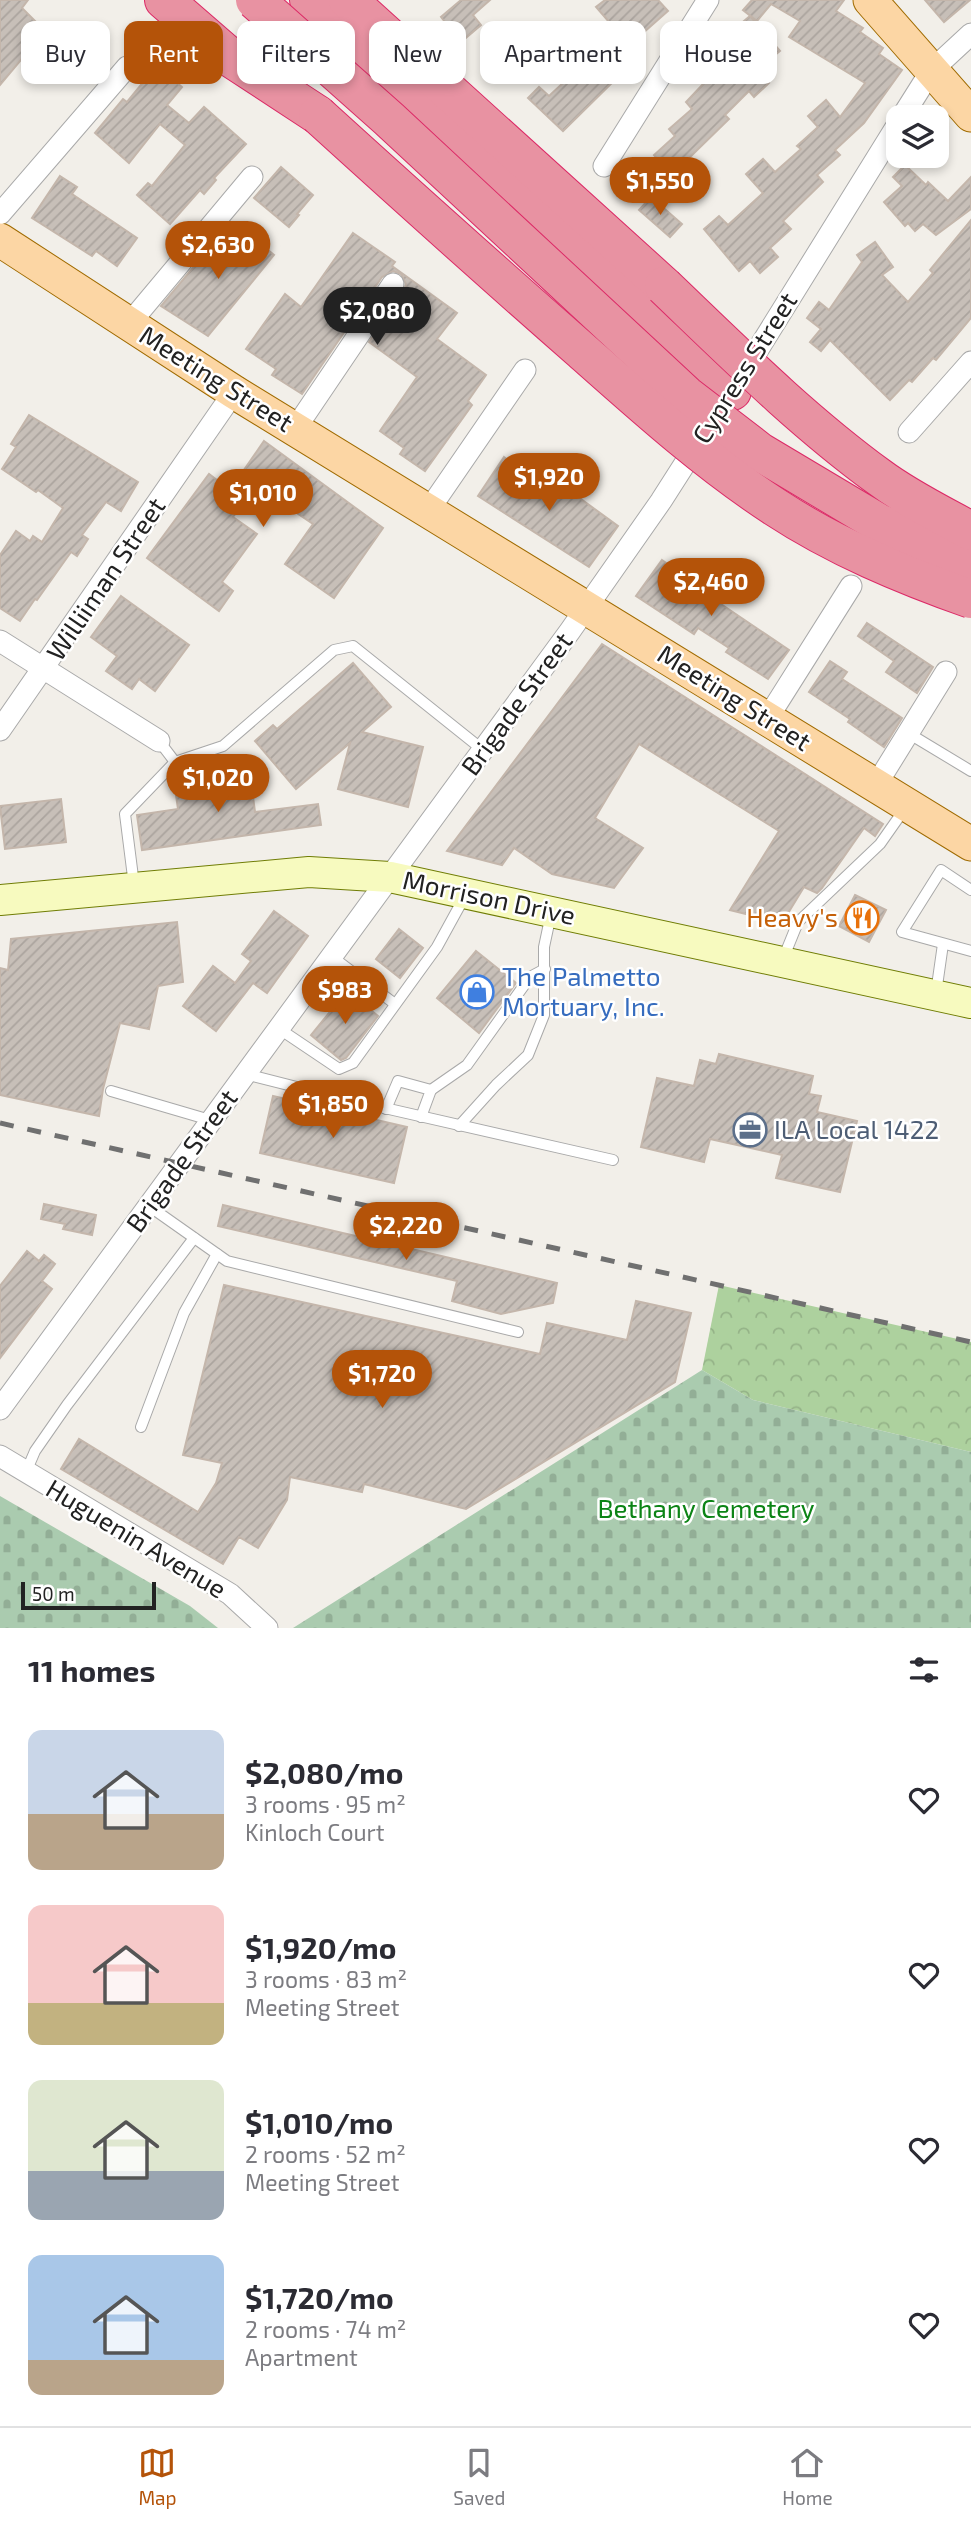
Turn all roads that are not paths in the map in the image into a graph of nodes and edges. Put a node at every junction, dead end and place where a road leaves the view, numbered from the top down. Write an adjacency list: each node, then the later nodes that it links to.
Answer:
1 (164, 0): 12 (highway)
2 (203, 0): 12 (highway)
3 (255, 0): 29 (highway, bridge)
4 (309, 0): 23 (highway)
5 (348, 0): 28 (highway, bridge)
6 (708, 0): 15 (street)
7 (870, 0): 10 (main road)
8 (971, 34): 10 (street)
9 (124, 70): 17 (street)
10 (932, 71): 11 (street); 13 (main road)
11 (910, 105)
12 (318, 115): 31 (highway, bridge)
13 (971, 115)
14 (886, 143): 23 (street, Cypress Street)
15 (604, 166)
16 (252, 177): 20 (street)
17 (0, 214)
18 (0, 240): 20 (main road, Meeting Street)
19 (393, 284): 25 (street)
20 (129, 324): 24 (main road, Meeting Street)
21 (971, 362): 26 (street)
22 (524, 370): 27 (street)
23 (732, 391): 32 (street, Cypress Street)
24 (234, 392): 25 (main road, Meeting Street); 34 (street, Williiman Street)
25 (295, 429): 27 (main road, Meeting Street)
26 (909, 432)
27 (428, 511): 32 (main road, Meeting Street)
28 (971, 531)
29 (971, 561)
30 (851, 586): 36 (street)
31 (971, 599)
32 (587, 607): 36 (main road, Meeting Street); 40 (street, Brigade Street)
33 (0, 642): 34 (street)
34 (44, 670): 37 (street, Williiman Street); 39 (street)
35 (946, 672): 38 (street)
36 (767, 719): 43 (main road, Meeting Street)
37 (0, 730)
38 (908, 733): 42 (lane); 43 (street)
39 (159, 741): 41 (lane)
40 (484, 750): 41 (lane); 47 (street, Brigade Street)
41 (175, 762): 48 (lane)
42 (971, 771)
43 (876, 785): 44 (main road, Meeting Street)
44 (907, 805): 45 (main road, Meeting Street); 56 (lane)
45 (971, 844)
46 (971, 875): 49 (lane)
47 (390, 877): 48 (main road, Morrison Drive); 50 (main road, Morrison Drive); 55 (street, Brigade Street)
48 (135, 887): 51 (main road, Morrison Drive)
49 (968, 887): 53 (lane)
50 (466, 893): 52 (main road, Morrison Drive); 60 (lane)
51 (0, 900)
52 (552, 911): 56 (main road, Morrison Drive); 57 (lane)
53 (943, 944): 54 (lane); 58 (lane)
54 (971, 951)
55 (331, 956): 60 (lane); 61 (street, Brigade Street)
56 (782, 962): 58 (main road, Morrison Drive)
57 (545, 969): 63 (lane); 68 (lane)
58 (936, 995): 59 (main road, Morrison Drive)
59 (971, 1003)
60 (395, 1004): 61 (lane)
61 (278, 1028): 62 (street, Brigade Street)
62 (244, 1074): 65 (lane); 67 (street, Brigade Street)
63 (431, 1090): 65 (lane); 66 (lane)
64 (111, 1091): 67 (lane)
65 (386, 1109): 66 (lane)
66 (421, 1117): 68 (lane)
67 (210, 1120): 70 (street, Brigade Street)
68 (459, 1126): 69 (lane)
69 (612, 1160)
70 (149, 1206): 71 (lane); 74 (street, Brigade Street)
71 (194, 1238): 72 (lane); 77 (lane)
72 (217, 1254): 73 (lane); 75 (lane)
73 (518, 1332)
74 (0, 1409)
75 (141, 1427)
76 (0, 1456): 77 (street, Huguenin Avenue)
77 (26, 1472): 78 (street, Huguenin Avenue)
78 (267, 1628)

